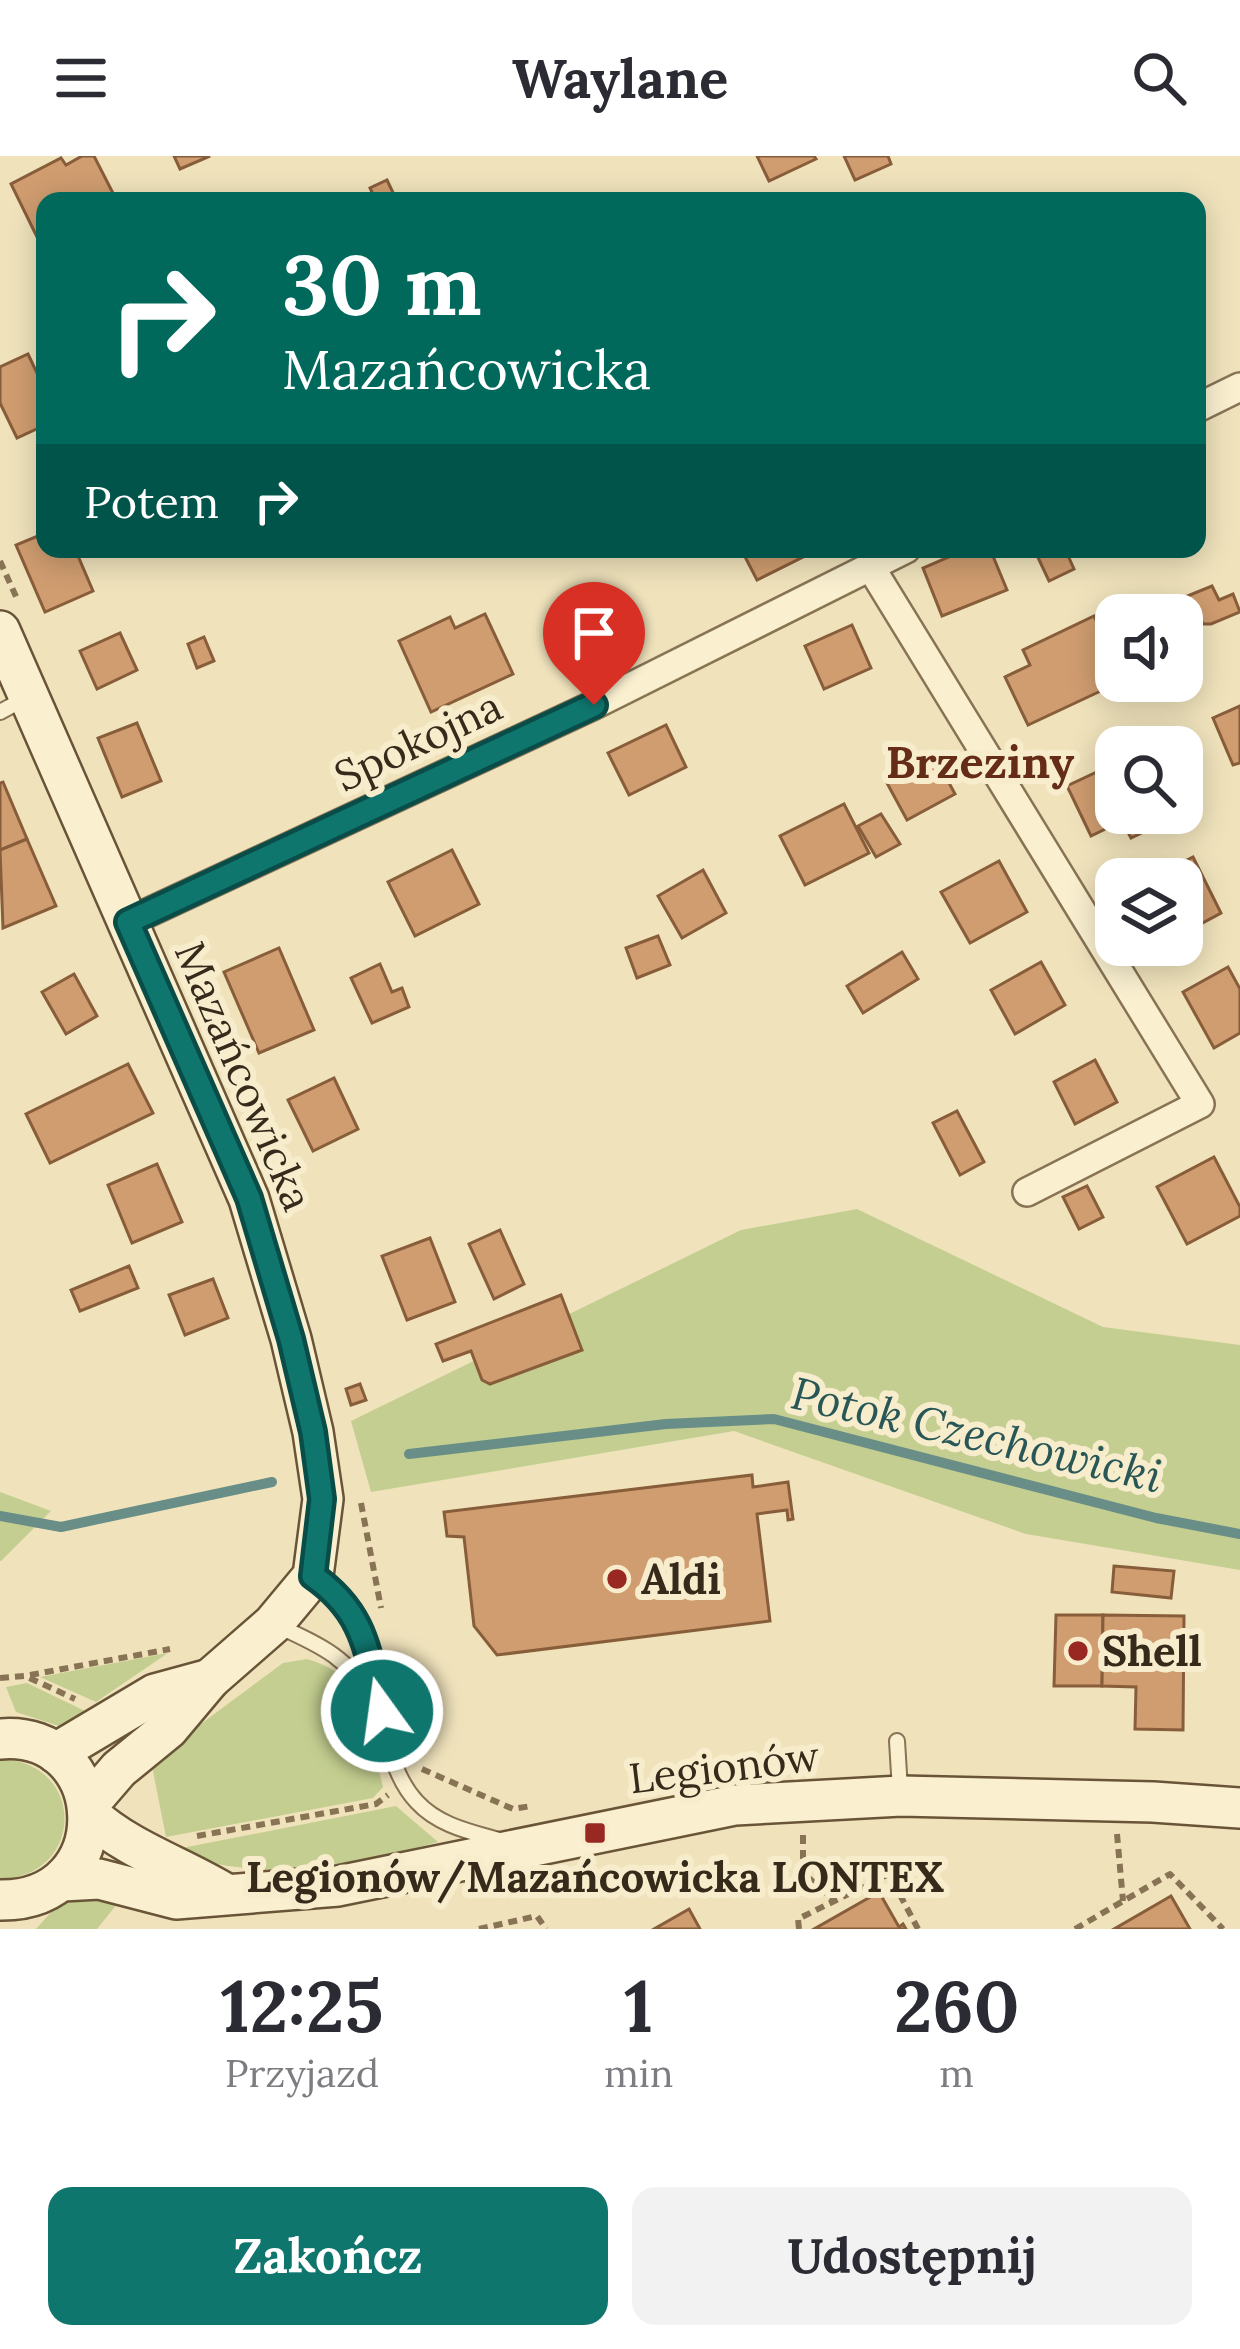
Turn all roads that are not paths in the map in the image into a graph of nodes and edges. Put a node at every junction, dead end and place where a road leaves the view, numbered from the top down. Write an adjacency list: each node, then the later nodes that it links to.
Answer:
1 (1240, 387): 2 (street)
2 (1206, 404)
3 (887, 558): 4 (street, Spokojna)
4 (870, 566): 7 (street, Spokojna); 8 (street)
5 (0, 631): 6 (street, Mazańcowicka)
6 (14, 704): 7 (street, Mazańcowicka)
7 (128, 922): 9 (street, Mazańcowicka)
8 (1027, 1192)
9 (313, 1576): 10 (street); 13 (lane)
10 (273, 1624): 11 (street); 13 (lane)
11 (210, 1678): 16 (street); 19 (street)
12 (417, 1706): 13 (lane)
13 (382, 1711): 20 (lane)
14 (4, 1734): 16 (street)
15 (898, 1742): 17 (lane)
16 (56, 1753): 19 (street)
17 (901, 1796): 18 (street, Legionów); 20 (street, Legionów)
18 (1240, 1808)
19 (89, 1810): 21 (street); 22 (street)
20 (524, 1847): 21 (street, Legionów)
21 (226, 1894): 22 (street, Legionów)
22 (31, 1901)

